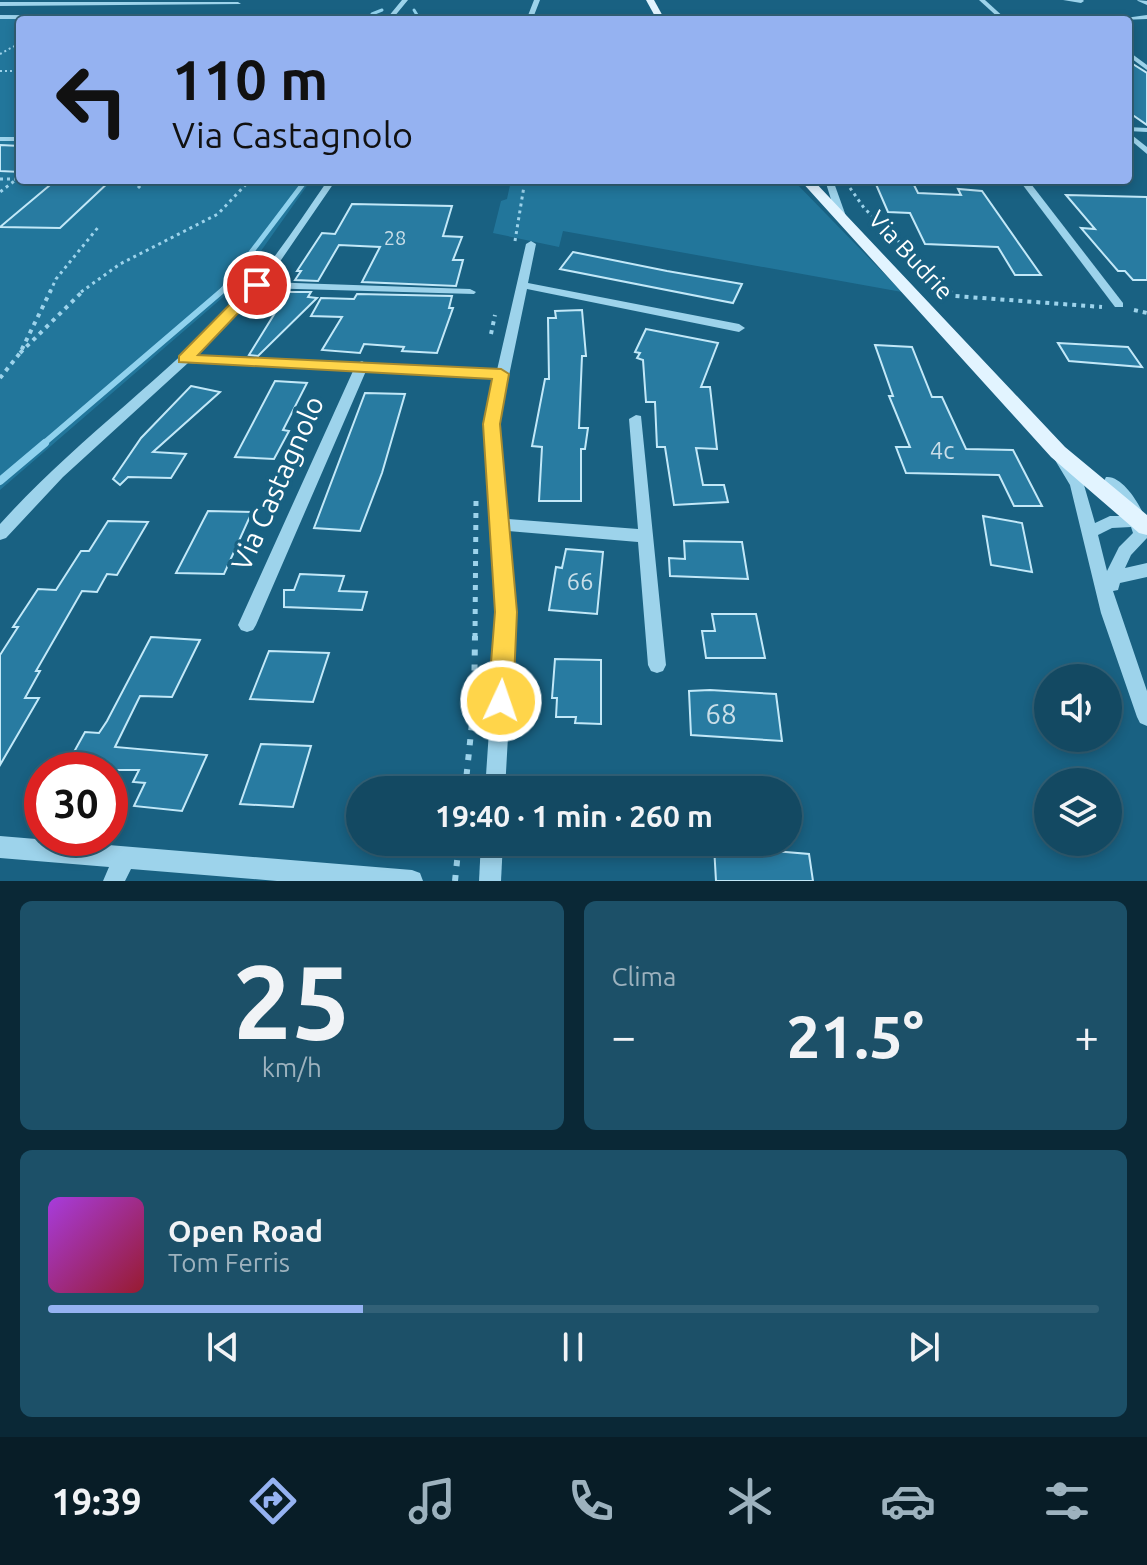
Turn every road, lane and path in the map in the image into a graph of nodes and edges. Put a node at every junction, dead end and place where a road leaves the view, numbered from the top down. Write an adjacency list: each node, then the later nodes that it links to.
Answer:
1 (405, 0): 9 (street)
2 (982, 0): 10 (street)
3 (1066, 0): 4 (street)
4 (1080, 0)
5 (1140, 0): 6 (street)
6 (1147, 3)
7 (0, 4): 8 (street)
8 (238, 4)
9 (392, 16)
10 (1000, 16)
11 (1132, 135): 12 (street)
12 (1147, 151)
13 (16, 180): 22 (path)
14 (142, 184): 21 (path)
15 (246, 184): 31 (path)
16 (329, 184): 26 (street)
17 (810, 184): 23 (main road, Via Budrie)
18 (830, 184): 23 (street)
19 (847, 184): 29 (path)
20 (1026, 184): 29 (street)
21 (138, 188)
22 (0, 192)
23 (842, 219): 34 (main road, Via Budrie)
24 (100, 225): 31 (path)
25 (531, 244): 27 (street)
26 (257, 285): 28 (street); 32 (street)
27 (522, 285): 30 (street); 35 (street)
28 (470, 292)
29 (1119, 305)
30 (739, 328)
31 (20, 353): 36 (path)
32 (185, 359): 33 (street, Via Castagnolo); 42 (street)
33 (362, 365): 35 (street, Via Castagnolo); 47 (street, Via Castagnolo)
34 (979, 365): 38 (main road, Via Budrie); 39 (main road, Via Budrie)
35 (501, 374): 40 (street)
36 (0, 378)
37 (636, 419): 43 (street)
38 (1058, 452): 39 (main road, Via Budrie); 41 (street)
39 (1145, 520): 41 (street); 45 (street)
40 (499, 524): 43 (street); 50 (street)
41 (1088, 533): 46 (street)
42 (0, 534)
43 (644, 536): 48 (street)
44 (1147, 570): 45 (street)
45 (1112, 578): 46 (street)
46 (1110, 613): 49 (street)
47 (247, 625)
48 (657, 665)
49 (1147, 717)
50 (496, 776)
51 (0, 847): 54 (street)
52 (458, 856): 57 (path)
53 (491, 856): 58 (street)
54 (124, 858): 55 (street); 56 (street)
55 (114, 881)
56 (412, 881)
57 (455, 881)
58 (490, 881)

